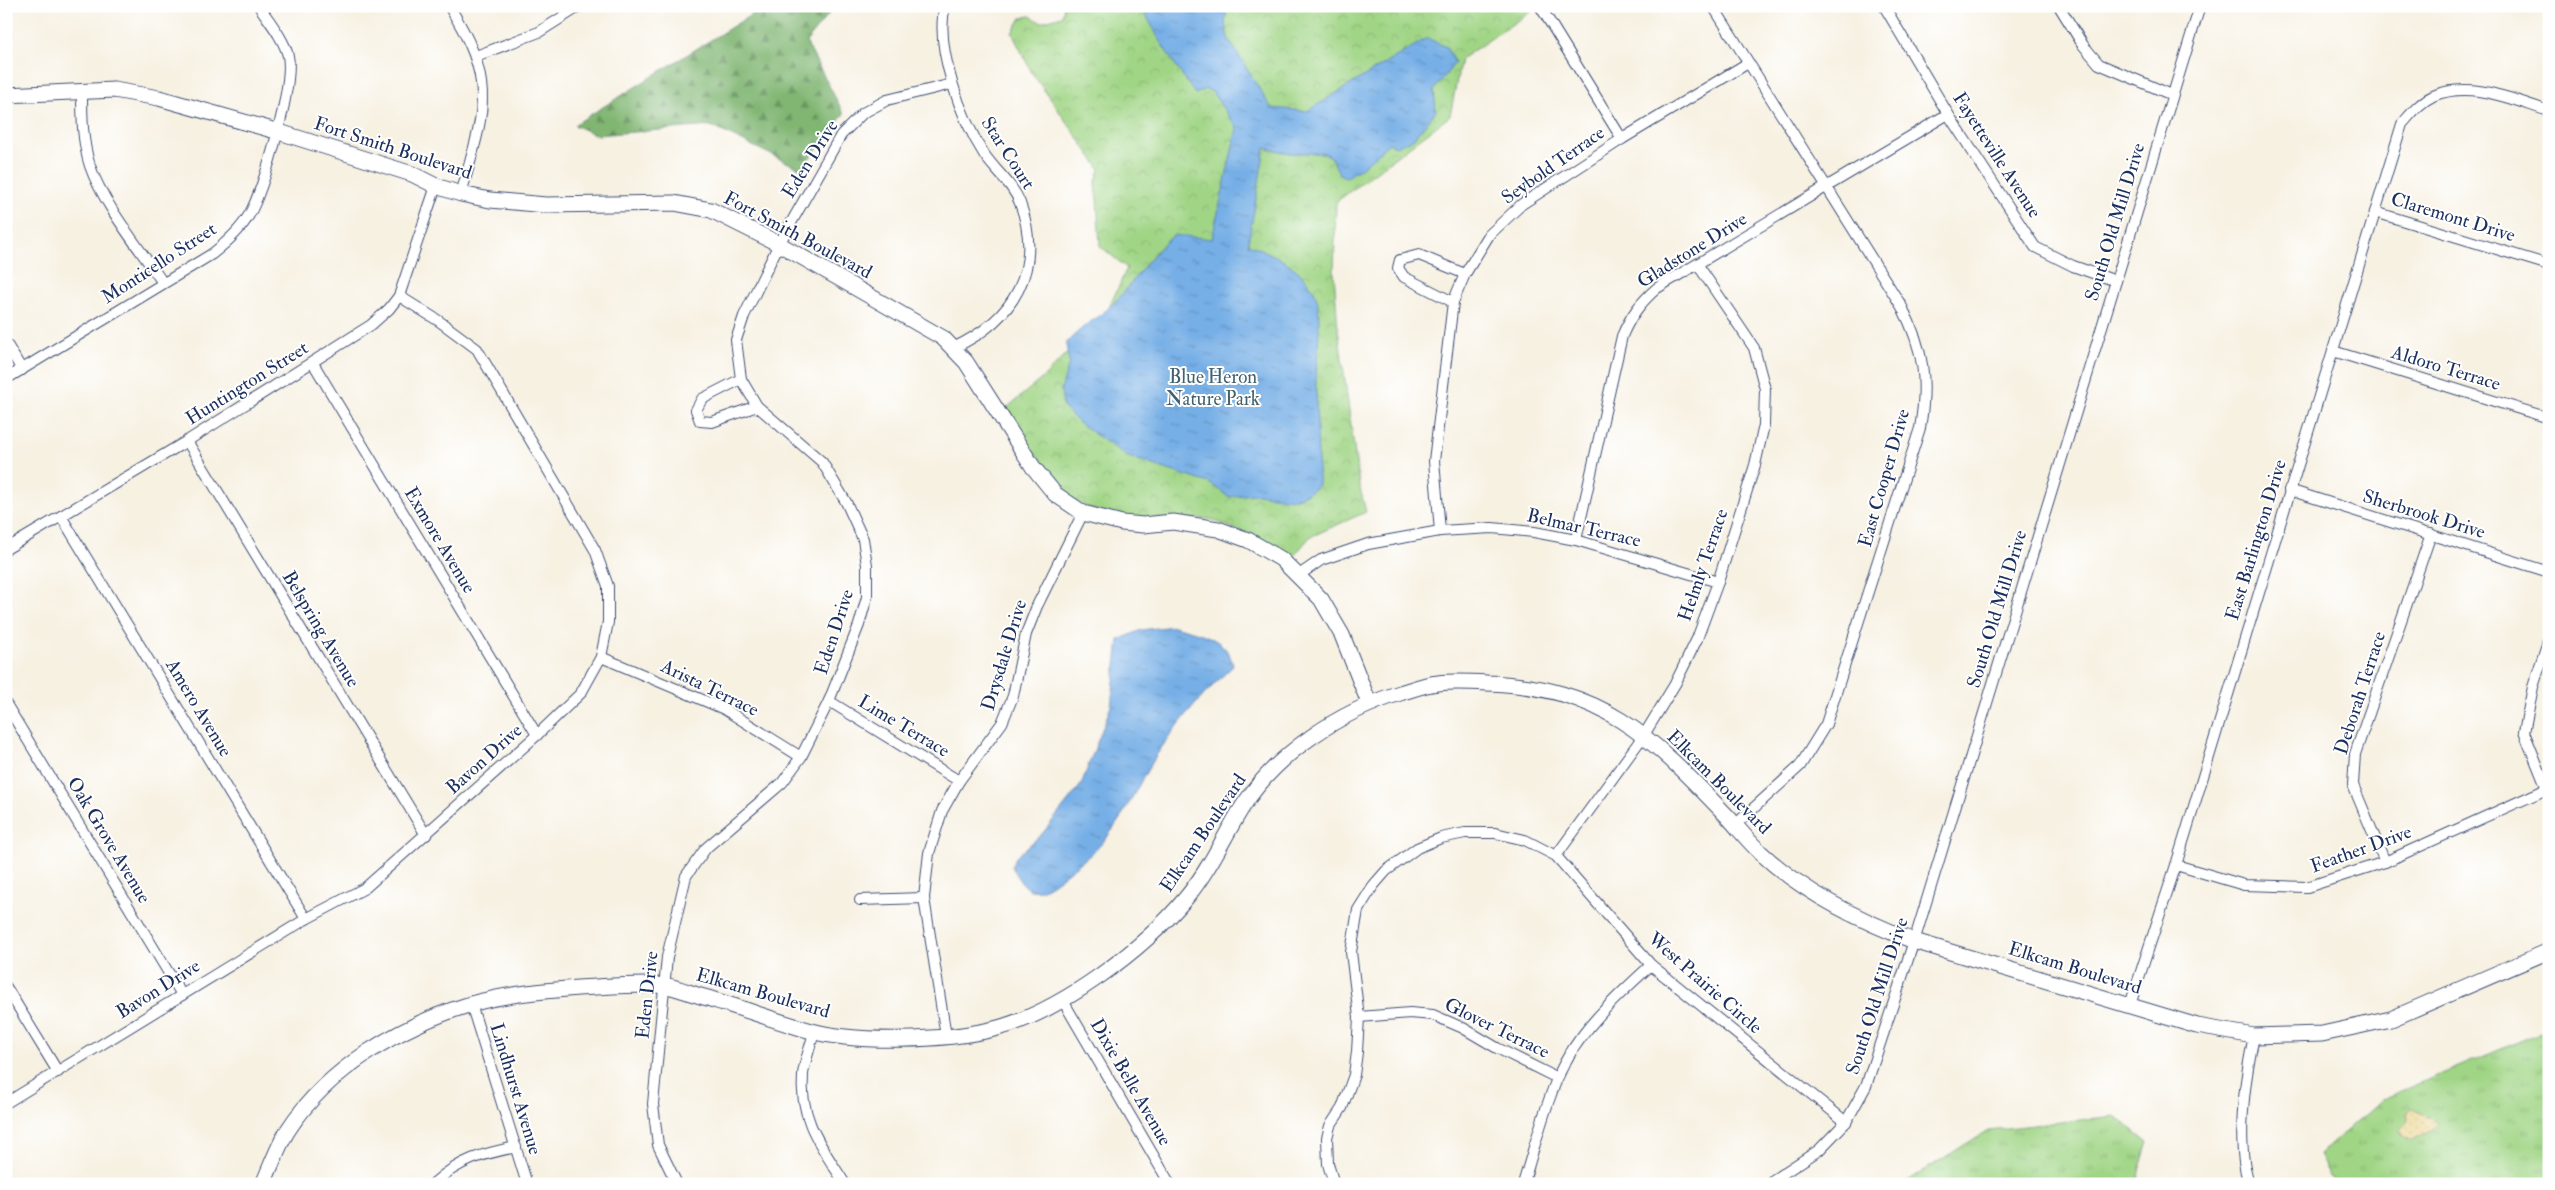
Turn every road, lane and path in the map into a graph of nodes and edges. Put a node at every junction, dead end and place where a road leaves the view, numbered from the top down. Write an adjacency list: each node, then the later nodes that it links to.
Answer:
1 (260, 6): 18 (street, Monticello Street)
2 (449, 6): 10 (street)
3 (580, 6): 10 (street)
4 (945, 6): 12 (street, Star Court)
5 (1540, 6): 19 (street)
6 (1713, 6): 11 (street, East Cooper Drive)
7 (1884, 6): 17 (street, Fayetteville Avenue)
8 (2059, 6): 15 (street)
9 (2200, 6): 15 (street, South Old Mill Drive)
10 (476, 56): 22 (street)
11 (1748, 63): 19 (street, Seybold Terrace); 21 (street, East Cooper Drive)
12 (952, 84): 24 (street, Eden Drive); 33 (street, Star Court)
13 (82, 90): 14 (street, Fort Smith Boulevard); 18 (street, Fort Smith Boulevard); 29 (street)
14 (6, 95)
15 (2172, 95): 28 (street, South Old Mill Drive)
16 (2549, 111): 23 (street, East Barlington Drive)
17 (1948, 114): 21 (street, Gladstone Drive); 28 (street, Fayetteville Avenue)
18 (276, 131): 20 (street, Fort Smith Boulevard); 29 (street, Monticello Street)
19 (1622, 139): 27 (street, Seybold Terrace)
20 (436, 186): 22 (street, Fort Smith Boulevard); 30 (street, Huntington Street)
21 (1825, 188): 25 (street, Gladstone Drive); 62 (street, East Cooper Drive)
22 (461, 194): 24 (street, Fort Smith Boulevard)
23 (2375, 212): 26 (street, Claremont Drive); 34 (street, East Barlington Drive)
24 (779, 244): 33 (street, Fort Smith Boulevard); 38 (street, Eden Drive)
25 (1698, 264): 47 (street, Gladstone Drive); 51 (street, Helmly Terrace)
26 (2549, 265)
27 (1465, 274): 31 (street, Seybold Terrace); 31 (street)
28 (2116, 281): 70 (street, South Old Mill Drive)
29 (163, 283): 36 (street, Monticello Street)
30 (399, 296): 35 (street, Huntington Street); 53 (street, Bavon Drive)
31 (1453, 302): 45 (street, Seybold Terrace)
32 (6, 344): 36 (street)
33 (953, 348): 43 (street, Fort Smith Boulevard)
34 (2332, 351): 40 (street, Aldoro Terrace); 42 (street, East Barlington Drive)
35 (313, 363): 41 (street, Huntington Street); 57 (street, Exmore Avenue)
36 (22, 370): 37 (street, Monticello Street)
37 (6, 379)
38 (741, 379): 39 (street, Eden Drive); 39 (street)
39 (757, 406): 54 (street, Eden Drive)
40 (2549, 418)
41 (187, 441): 44 (street, Huntington Street); 63 (street, Belspring Avenue)
42 (2289, 490): 46 (street, Sherbrook Drive); 66 (street, East Barlington Drive)
43 (1083, 513): 50 (street, Fort Smith Boulevard); 60 (street, Drysdale Drive)
44 (61, 516): 48 (street, Huntington Street); 69 (street, Amero Avenue)
45 (1440, 531): 47 (street, Belmar Terrace); 50 (street, Belmar Terrace)
46 (2431, 534): 49 (street, Sherbrook Drive); 65 (street, Deborah Terrace)
47 (1576, 540): 51 (street, Belmar Terrace)
48 (6, 549)
49 (2549, 572)
50 (1299, 575): 55 (street, Fort Smith Boulevard)
51 (1718, 582): 58 (street, Helmly Terrace)
52 (2549, 638): 61 (street)
53 (601, 657): 57 (street, Bavon Drive); 59 (street, Arista Terrace)
54 (829, 701): 59 (street, Eden Drive); 60 (street, Lime Terrace)
55 (1369, 703): 58 (street, Elkcam Boulevard); 76 (street, Elkcam Boulevard)
56 (6, 704): 75 (street, Oak Grove Avenue)
57 (537, 735): 63 (street, Bavon Drive)
58 (1644, 735): 62 (street, Elkcam Boulevard); 64 (street, Helmly Terrace)
59 (801, 756): 73 (street, Eden Drive)
60 (959, 781): 67 (street, Drysdale Drive)
61 (2548, 790): 65 (street, Feather Drive)
62 (1736, 825): 70 (street, Elkcam Boulevard)
63 (426, 835): 69 (street, Bavon Drive)
64 (1556, 856): 72 (street, West Prairie Circle); 79 (street)
65 (2385, 862): 66 (street, Feather Drive)
66 (2176, 865): 78 (street, East Barlington Drive)
67 (924, 898): 68 (street); 81 (street, Drysdale Drive)
68 (860, 900)
69 (306, 919): 75 (street, Bavon Drive)
70 (1914, 941): 78 (street, Elkcam Boulevard); 86 (street, South Old Mill Drive)
71 (2549, 951): 82 (street, Elkcam Boulevard)
72 (1651, 965): 84 (street); 86 (street, West Prairie Circle)
73 (665, 986): 77 (street, Elkcam Boulevard); 80 (street, Elkcam Boulevard); 91 (street, Eden Drive)
74 (6, 987): 83 (street)
75 (182, 995): 83 (street, Bavon Drive)
76 (1062, 999): 81 (street, Elkcam Boulevard); 93 (street, Dixie Belle Avenue)
77 (471, 1004): 87 (street, Lindhurst Avenue); 88 (street, Elkcam Boulevard)
78 (2130, 1005): 82 (street, Elkcam Boulevard)
79 (1360, 1018): 84 (street, Glover Terrace); 94 (street)
80 (814, 1032): 81 (street, Elkcam Boulevard); 92 (street)
81 (946, 1036)
82 (2254, 1036): 97 (street)
83 (58, 1072): 85 (street, Bavon Drive)
84 (1557, 1078): 95 (street)
85 (6, 1103)
86 (1846, 1122): 96 (street, South Old Mill Drive)
87 (516, 1146): 89 (street); 90 (street, Lindhurst Avenue)
88 (263, 1184)
89 (433, 1184)
90 (527, 1184)
91 (677, 1184)
92 (845, 1184)
93 (1170, 1184)
94 (1334, 1184)
95 (1523, 1184)
96 (1767, 1184)
97 (2249, 1184)

